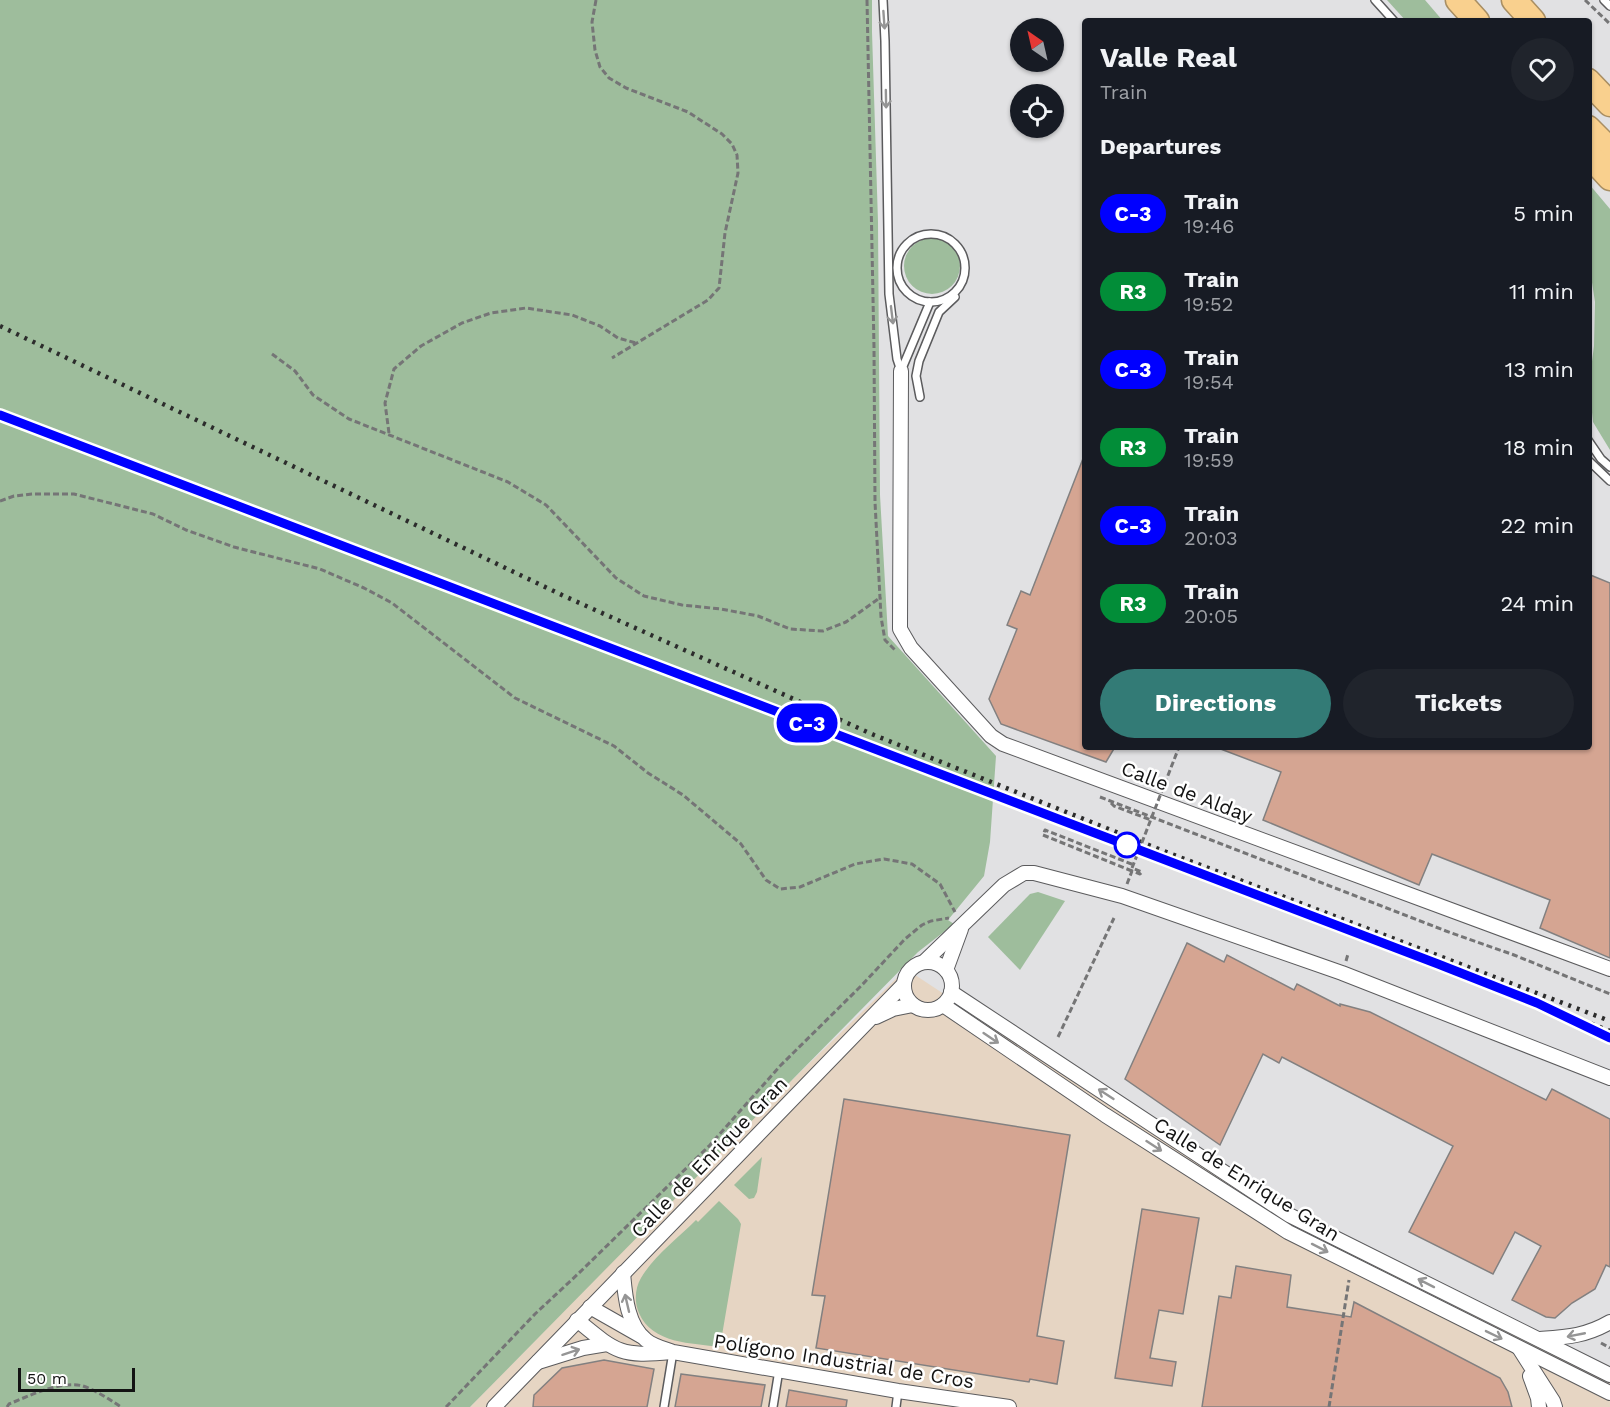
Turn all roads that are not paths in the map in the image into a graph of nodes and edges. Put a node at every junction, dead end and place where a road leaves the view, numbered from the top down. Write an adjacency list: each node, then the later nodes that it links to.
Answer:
1 (883, 0): 18 (lane, one-way to 18)
2 (1375, 0): 7 (lane)
3 (1458, 0): 8 (highway)
4 (1514, 0): 9 (highway)
5 (1604, 0): 6 (lane)
6 (1610, 6)
7 (1391, 18)
8 (1474, 18)
9 (1530, 18)
10 (1592, 85): 11 (highway)
11 (1610, 104)
12 (1592, 132): 13 (highway)
13 (1610, 150)
14 (1592, 158): 15 (highway)
15 (1610, 178)
16 (897, 268): 17 (lane); 18 (lane); 19 (lane)
17 (959, 287): 19 (lane); 21 (lane)
18 (889, 294): 20 (lane, one-way to 20)
19 (930, 302): 20 (lane)
20 (902, 371): 28 (street, Calle de Alday)
21 (920, 397)
22 (1592, 446): 24 (lane)
23 (1592, 464): 25 (lane)
24 (1610, 466)
25 (1610, 481)
26 (958, 925): 27 (street); 29 (street); 35 (street)
27 (924, 962): 29 (street); 30 (street)
28 (1610, 969)
29 (946, 970): 31 (street)
30 (904, 984): 32 (street); 34 (street, Calle de Enrique Gran)
31 (951, 992): 33 (street); 41 (street, Calle de Enrique Gran, one-way to 31)
32 (913, 1005): 33 (street); 34 (street, Calle de Enrique Gran)
33 (943, 1005): 43 (street, Calle de Enrique Gran, one-way to 43)
34 (869, 1021): 36 (street, Calle de Enrique Gran)
35 (1610, 1078)
36 (623, 1273): 37 (street, Calle de Enrique Gran); 40 (street, one-way to 36)
37 (590, 1307): 38 (street, Calle de Enrique Gran); 40 (street, Polígono Industrial de Cros)
38 (577, 1320): 42 (street, Polígono Industrial de Cros); 45 (street)
39 (1610, 1322): 41 (street, one-way to 41)
40 (645, 1339): 44 (street, Polígono Industrial de Cros)
41 (1539, 1340): 47 (street, Calle de Enrique Gran)
42 (607, 1344): 44 (street, Polígono Industrial de Cros); 45 (street, one-way to 42)
43 (1518, 1347): 49 (street, Calle de Enrique Gran); 55 (street); 56 (street)
44 (673, 1352): 46 (street, Polígono Industrial de Cros); 51 (lane)
45 (536, 1363): 50 (street)
46 (779, 1370): 48 (street, Polígono Industrial de Cros); 52 (lane)
47 (1610, 1375)
48 (898, 1392): 53 (lane); 54 (street, Polígono Industrial de Cros)
49 (1610, 1393)
50 (494, 1407)
51 (664, 1407)
52 (773, 1407)
53 (896, 1407)
54 (1009, 1407)
55 (1539, 1407)
56 (1555, 1407)

